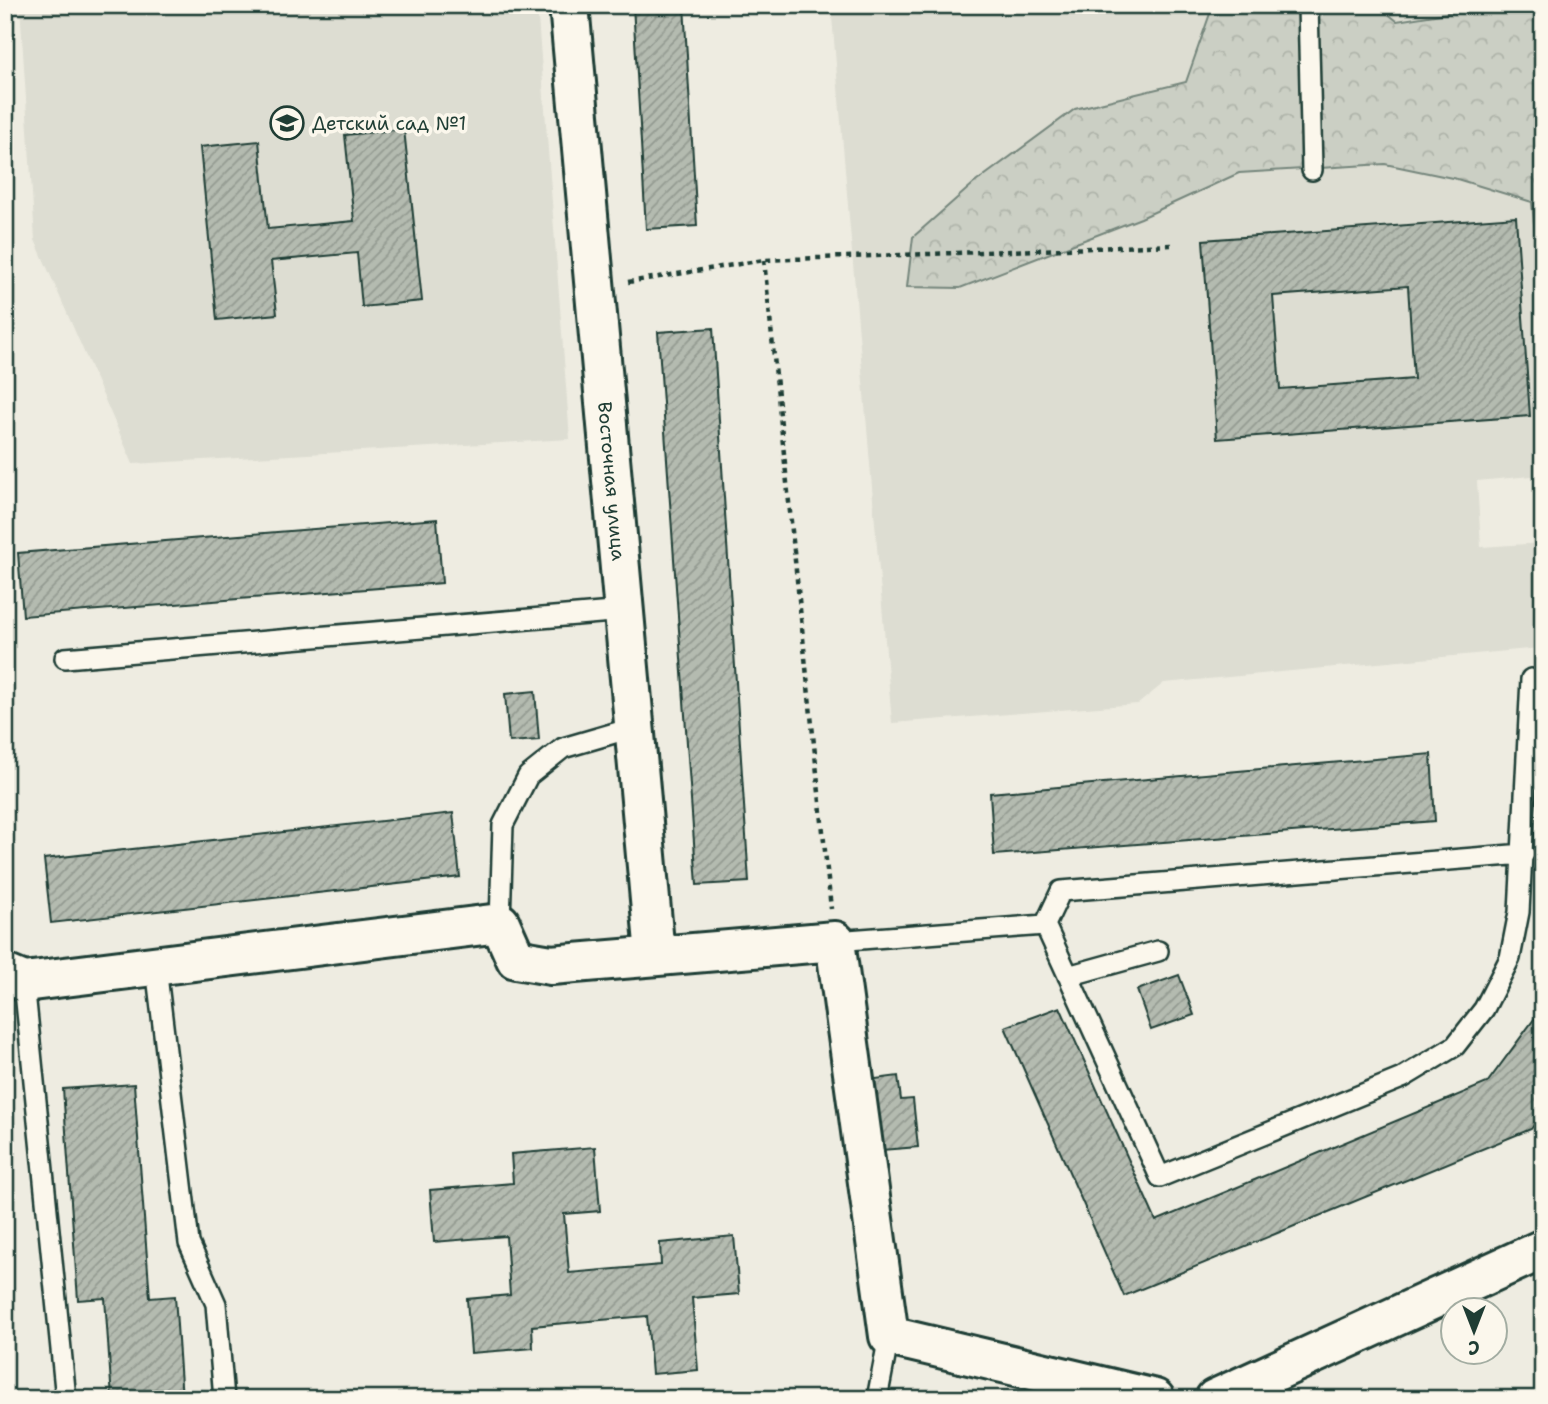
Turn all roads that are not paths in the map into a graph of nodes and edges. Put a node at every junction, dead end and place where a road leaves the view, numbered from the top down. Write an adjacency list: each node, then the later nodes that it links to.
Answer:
1 (569, 5): 4 (street, Восточная улица)
2 (1308, 5): 3 (lane)
3 (1312, 170)
4 (624, 611): 5 (lane); 7 (street, Восточная улица)
5 (65, 658)
6 (1531, 679): 8 (lane)
7 (635, 727): 9 (lane); 13 (street, Восточная улица)
8 (1524, 854): 10 (lane); 15 (lane)
9 (500, 923): 13 (street); 14 (street)
10 (1045, 925): 11 (lane); 15 (lane)
11 (835, 941): 13 (street); 18 (street)
12 (1158, 951): 15 (lane)
13 (656, 955)
14 (156, 967): 16 (street); 20 (lane)
15 (1068, 976)
16 (15, 978): 19 (lane)
17 (1543, 1249): 23 (street)
18 (888, 1336): 21 (lane); 22 (street)
19 (66, 1399)
20 (224, 1399)
21 (877, 1399)
22 (1156, 1399)
23 (1215, 1399)

